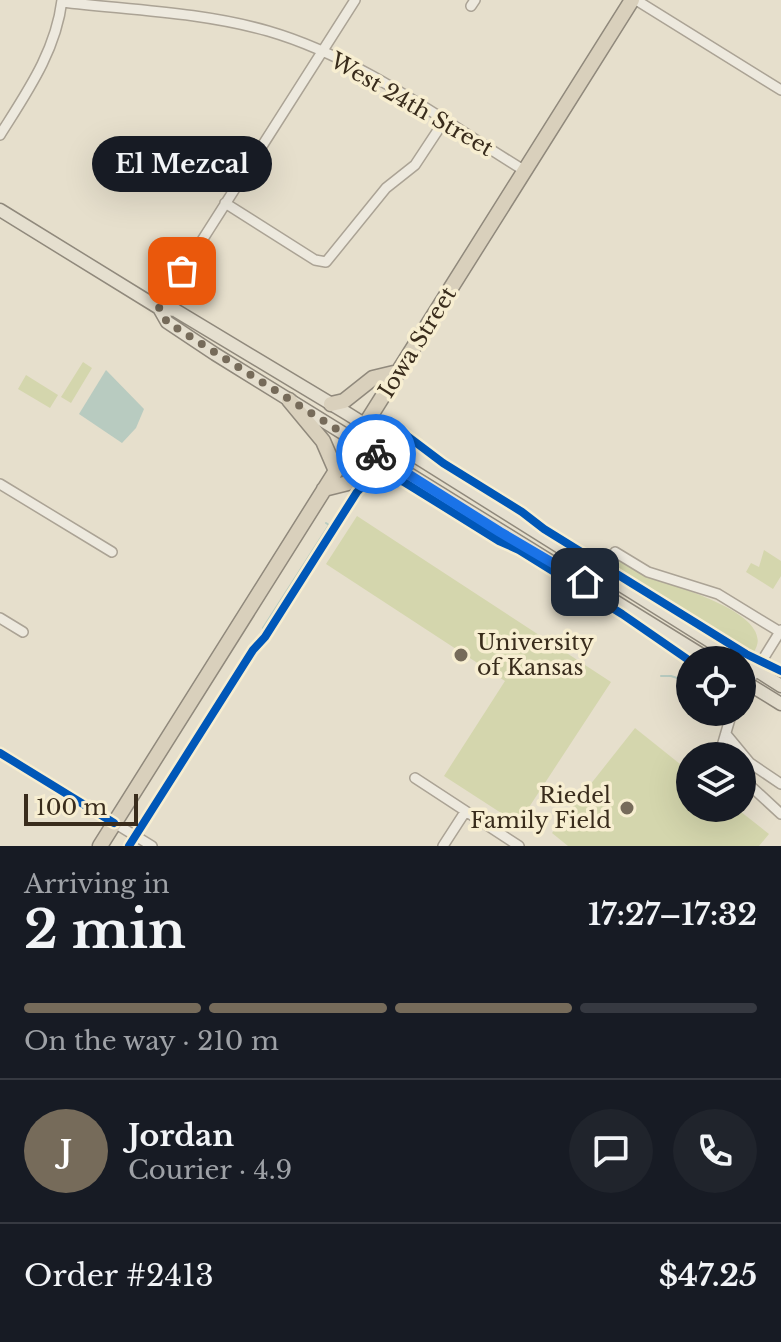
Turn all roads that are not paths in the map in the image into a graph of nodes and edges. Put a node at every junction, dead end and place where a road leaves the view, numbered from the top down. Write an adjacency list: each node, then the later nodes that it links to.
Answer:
1 (148, 0): 5 (street)
2 (355, 0): 6 (street)
3 (634, 0): 7 (street); 10 (highway, Iowa Street)
4 (62, 1): 5 (street, West 24th Street); 9 (street)
5 (147, 11): 6 (street, West 24th Street)
6 (322, 51): 8 (street, West 24th Street); 11 (street)
7 (781, 90)
8 (444, 121): 10 (street, West 24th Street); 11 (street)
9 (0, 135)
10 (525, 171): 14 (highway, Iowa Street)
11 (225, 203): 13 (street)
12 (0, 210): 13 (main road)
13 (159, 308): 15 (main road); 16 (main road)
14 (398, 372): 16 (highway); 17 (highway, Iowa Street)
15 (289, 400): 18 (main road); 20 (highway)
16 (331, 404): 17 (main road)
17 (365, 425): 18 (highway, Iowa Street); 29 (main road)
18 (354, 442): 19 (main road); 20 (highway, Iowa Street)
19 (393, 465): 22 (highway); 28 (main road)
20 (336, 471): 22 (highway, Iowa Street)
21 (0, 484): 23 (street)
22 (324, 489): 43 (highway, Iowa Street)
23 (112, 552)
24 (615, 552): 26 (street)
25 (0, 618): 27 (street)
26 (780, 631): 30 (street)
27 (23, 632)
28 (687, 646)
29 (717, 646)
30 (756, 670): 31 (main road)
31 (781, 686)
32 (756, 691): 33 (main road)
33 (781, 704)
34 (728, 726): 35 (street)
35 (726, 734): 36 (street); 39 (street)
36 (723, 742)
37 (0, 753): 43 (street)
38 (415, 778): 41 (street)
39 (781, 784)
40 (756, 791): 42 (street)
41 (465, 812): 46 (street); 47 (street)
42 (781, 814)
43 (114, 823): 44 (highway, Iowa Street); 45 (street)
44 (100, 846)
45 (152, 846)
46 (443, 846)
47 (519, 846)

